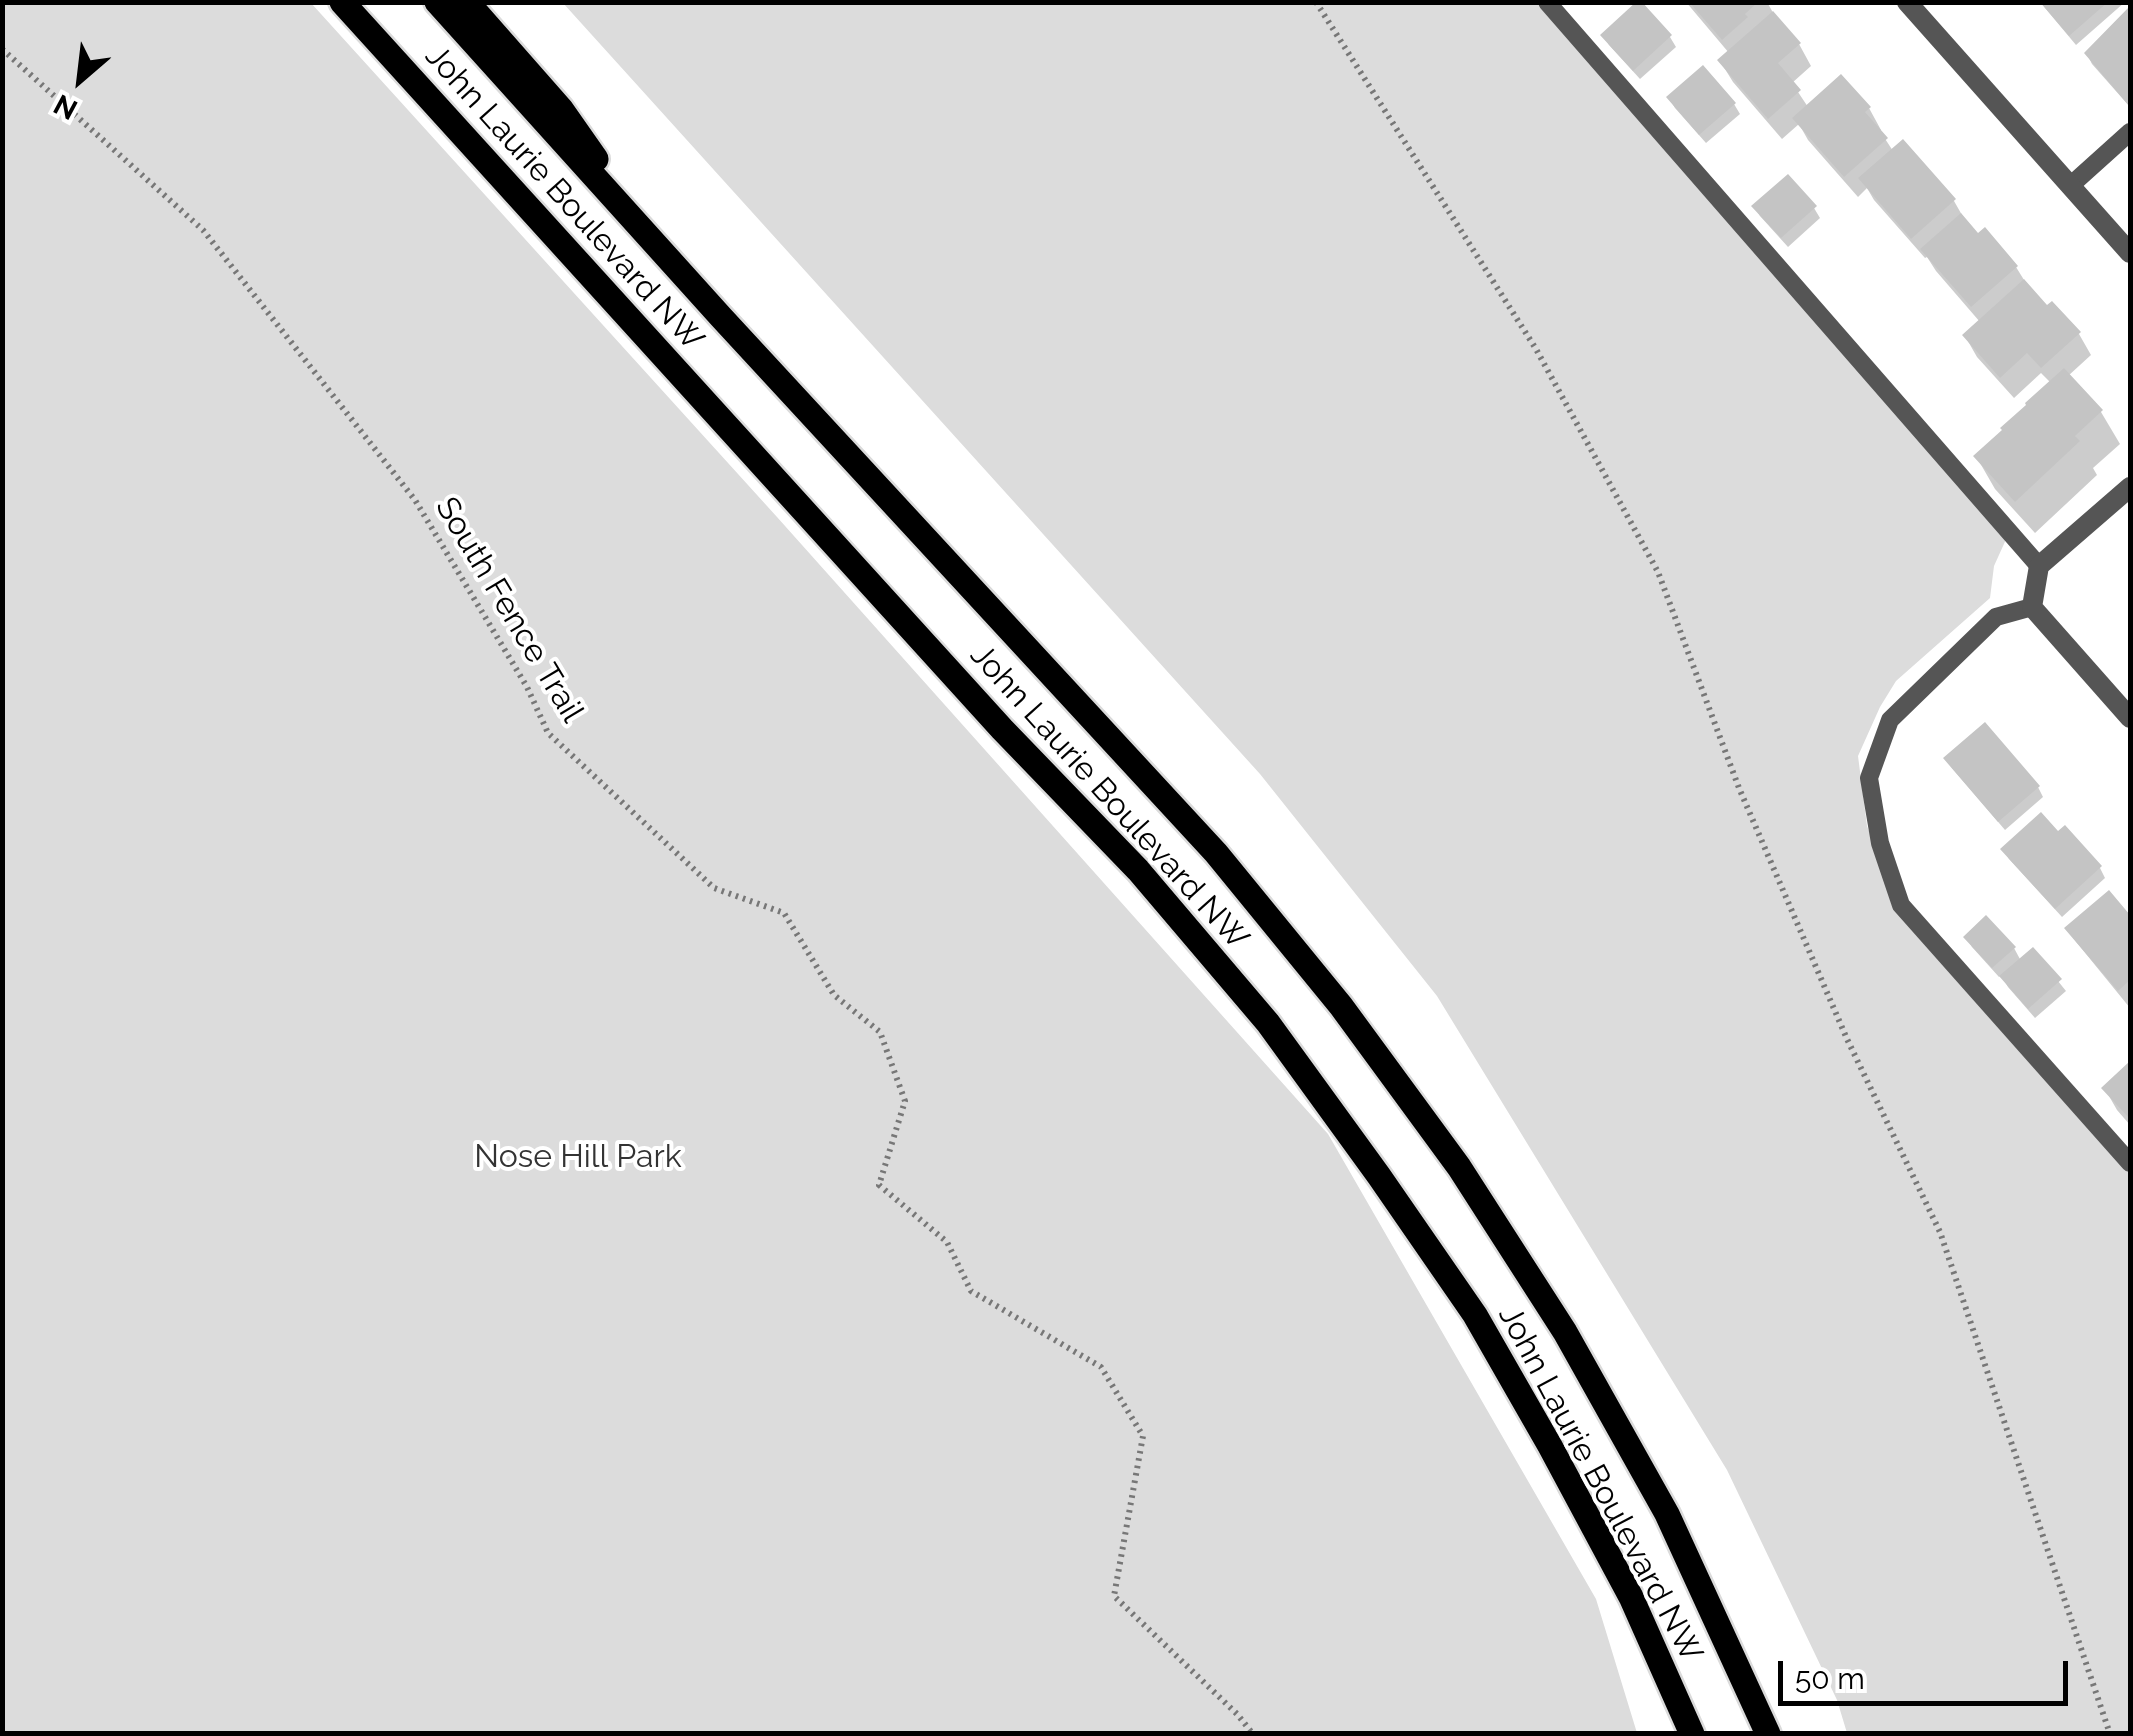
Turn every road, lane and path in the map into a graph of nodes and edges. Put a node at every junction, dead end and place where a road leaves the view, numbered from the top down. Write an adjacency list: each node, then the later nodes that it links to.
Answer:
1 (342, 2): 18 (main road, John Laurie Boulevard NW)
2 (438, 2): 11 (main road, John Laurie Boulevard NW)
3 (468, 2): 11 (main road)
4 (1316, 2): 20 (path)
5 (1547, 2): 13 (lane)
6 (1907, 2): 9 (street)
7 (2, 49): 17 (path, South Fence Trail)
8 (2130, 132): 9 (lane)
9 (2070, 186): 10 (street)
10 (2130, 254)
11 (666, 256): 19 (main road, John Laurie Boulevard NW)
12 (2130, 487): 13 (street)
13 (2038, 566): 14 (street)
14 (2032, 607): 15 (street); 16 (lane)
15 (2130, 718)
16 (2130, 1163)
17 (1253, 1734)
18 (1692, 1734)
19 (1768, 1734)
20 (2110, 1734)

